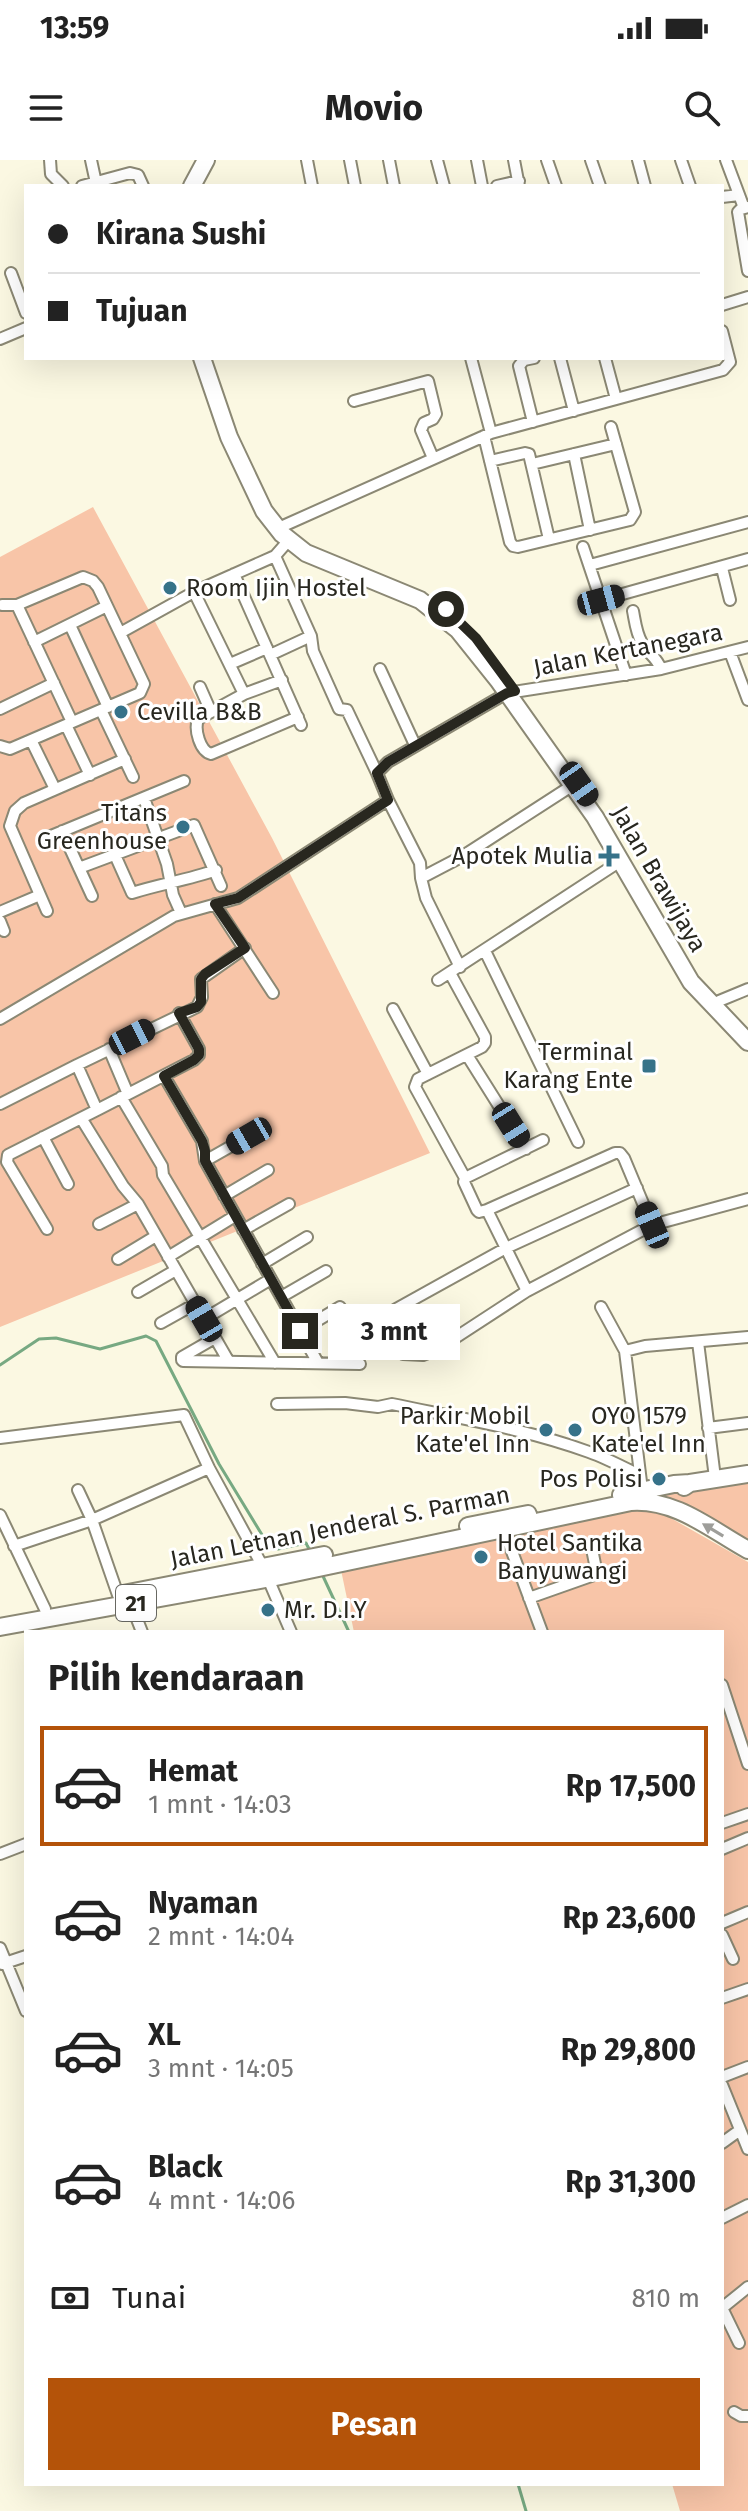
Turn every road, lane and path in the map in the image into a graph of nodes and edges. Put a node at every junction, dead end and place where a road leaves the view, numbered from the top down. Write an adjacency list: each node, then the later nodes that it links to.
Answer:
1 (50, 160): 17 (street)
2 (91, 160): 16 (street)
3 (194, 160): 20 (highway)
4 (206, 160): 21 (highway)
5 (307, 160): 22 (street)
6 (350, 160): 23 (street)
7 (389, 160): 24 (street)
8 (437, 160): 25 (street)
9 (477, 160): 26 (street)
10 (514, 160): 27 (street)
11 (547, 160): 28 (street)
12 (591, 160): 29 (street)
13 (638, 160): 30 (street)
14 (681, 160): 31 (street)
15 (726, 160): 32 (street)
16 (96, 183): 18 (street); 19 (street)
17 (61, 184)
18 (91, 184)
19 (142, 184)
20 (182, 184)
21 (193, 184)
22 (312, 184)
23 (355, 184)
24 (392, 184)
25 (443, 184)
26 (482, 184)
27 (519, 184)
28 (555, 184)
29 (599, 184)
30 (644, 184)
31 (689, 184)
32 (739, 195): 33 (street); 34 (street)
33 (724, 197)
34 (746, 208): 35 (street)
35 (748, 271)
36 (11, 273): 39 (street)
37 (748, 297): 38 (street)
38 (724, 304)
39 (24, 308)
40 (24, 329): 41 (street)
41 (0, 339)
42 (724, 339): 49 (street)
43 (203, 360): 62 (highway, Jalan Brawijaya)
44 (212, 360): 62 (highway, Jalan Brawijaya)
45 (471, 360): 54 (street)
46 (524, 360): 52 (street)
47 (561, 360): 51 (street)
48 (606, 360): 49 (street)
49 (616, 399): 51 (street)
50 (354, 401): 57 (street)
51 (574, 411): 52 (street)
52 (533, 422): 54 (street)
53 (611, 427): 55 (street)
54 (487, 435): 57 (street); 58 (street)
55 (616, 444): 56 (street); 61 (street)
56 (574, 454): 59 (street); 61 (street)
57 (433, 458): 62 (street)
58 (490, 461): 59 (street); 63 (street)
59 (532, 464): 63 (street)
60 (748, 522): 67 (street)
61 (590, 530): 63 (street)
62 (286, 533): 65 (street); 91 (highway, Jalan Brawijaya)
63 (549, 539)
64 (583, 547): 67 (street)
65 (275, 556): 69 (street); 79 (street)
66 (748, 559): 68 (street)
67 (590, 565): 71 (street)
68 (722, 568): 71 (street); 72 (street)
69 (234, 574): 70 (street); 82 (street)
70 (194, 592): 78 (street); 84 (street)
71 (601, 600): 87 (street)
72 (730, 600)
73 (2, 605): 74 (street)
74 (17, 605): 75 (street); 80 (street)
75 (107, 606): 77 (street); 78 (street)
76 (633, 611): 86 (street)
77 (70, 625): 80 (street); 94 (street)
78 (127, 629): 94 (street)
79 (311, 636): 82 (street); 102 (street)
80 (34, 642): 89 (street)
81 (748, 647): 83 (street, Jalan Kertanegara)
82 (268, 651): 84 (street); 88 (street)
83 (730, 652): 86 (street, Jalan Kertanegara); 93 (street)
84 (230, 664): 92 (street)
85 (380, 669): 100 (street)
86 (661, 669): 87 (street, Jalan Kertanegara)
87 (626, 675): 91 (street, Jalan Kertanegara)
88 (282, 680): 92 (street); 96 (street)
89 (54, 683): 95 (street); 97 (street)
90 (200, 687): 96 (street)
91 (511, 692): 100 (street); 106 (highway, Jalan Brawijaya); 133 (highway, Jalan Brawijaya)
92 (244, 694): 96 (street)
93 (748, 700)
94 (105, 708): 97 (street); 101 (street)
95 (0, 709)
96 (211, 712)
97 (69, 724): 98 (street); 103 (street)
98 (31, 740): 99 (street); 107 (street)
99 (1, 744)
100 (415, 745): 102 (street)
101 (125, 759): 103 (street); 104 (street)
102 (377, 773): 109 (street)
103 (90, 775): 107 (street)
104 (133, 777)
105 (184, 781): 108 (street)
106 (573, 785): 115 (highway, Jalan Brawijaya); 118 (street)
107 (55, 789): 110 (street)
108 (144, 798): 111 (street); 112 (street)
109 (388, 800): 118 (street); 123 (street)
110 (5, 828): 121 (street)
111 (62, 831): 113 (street); 116 (street)
112 (158, 837): 114 (street); 117 (street); 120 (street)
113 (46, 838)
114 (115, 855): 116 (street); 120 (street)
115 (622, 860): 128 (street); 138 (highway, Jalan Brawijaya)
116 (79, 868): 122 (street)
117 (216, 870): 119 (street); 120 (street)
118 (421, 878): 129 (street)
119 (221, 886)
120 (171, 888): 126 (street)
121 (40, 895): 124 (street); 125 (street)
122 (92, 896)
123 (215, 904): 126 (street); 127 (street)
124 (47, 911)
125 (0, 912)
126 (181, 913): 136 (street)
127 (245, 948): 132 (street); 135 (street)
128 (485, 951): 129 (street); 151 (street)
129 (455, 970): 130 (street); 140 (street)
130 (438, 980)
131 (748, 989): 133 (street)
132 (273, 993)
133 (719, 1001): 137 (highway, Jalan Brawijaya)
134 (393, 1009): 142 (street)
135 (179, 1013): 139 (street); 143 (street)
136 (0, 1019)
137 (748, 1031)
138 (748, 1042)
139 (109, 1049): 141 (street); 144 (street)
140 (467, 1055): 142 (street); 152 (street)
141 (77, 1065): 145 (street); 146 (street)
142 (428, 1074): 155 (street)
143 (164, 1076): 144 (street); 153 (street)
144 (124, 1096): 146 (street); 169 (street)
145 (0, 1104)
146 (97, 1110): 147 (street)
147 (81, 1118): 149 (street); 160 (street)
148 (249, 1136): 153 (street)
149 (43, 1137): 156 (street); 166 (street)
150 (543, 1140): 152 (street)
151 (578, 1142)
152 (526, 1149): 155 (street)
153 (205, 1161): 158 (street)
154 (268, 1170): 158 (street)
155 (465, 1178): 162 (street)
156 (68, 1184)
157 (637, 1188): 162 (street); 165 (street); 171 (street)
158 (224, 1196): 163 (street)
159 (748, 1199): 165 (street)
160 (138, 1204): 164 (street); 168 (street)
161 (289, 1204): 167 (street)
162 (487, 1210): 171 (street)
163 (235, 1216): 167 (street); 169 (street)
164 (99, 1224)
165 (652, 1225): 178 (street)
166 (47, 1229)
167 (243, 1230): 174 (street)
168 (156, 1236): 172 (street); 173 (street)
169 (200, 1237): 172 (street); 181 (street)
170 (307, 1237): 174 (street)
171 (506, 1248): 178 (street); 178 (street)
172 (168, 1257): 175 (street)
173 (118, 1259)
174 (262, 1264): 177 (street)
175 (176, 1270): 179 (street); 182 (street)
176 (326, 1271): 180 (street)
177 (271, 1279): 180 (street); 181 (street)
178 (527, 1291)
179 (138, 1292)
180 (281, 1297): 187 (street)
181 (237, 1299): 185 (street); 193 (street)
182 (195, 1304): 185 (street); 186 (street)
183 (340, 1307): 187 (street)
184 (601, 1307): 191 (street)
185 (204, 1319): 189 (street)
186 (161, 1323)
187 (300, 1331): 194 (street)
188 (748, 1337): 190 (street)
189 (215, 1338): 192 (street); 192 (street)
190 (698, 1342): 191 (street); 198 (street)
191 (625, 1351): 203 (street)
192 (229, 1362): 193 (street)
193 (275, 1363): 194 (street)
194 (318, 1363): 195 (street)
195 (360, 1364)
196 (277, 1404): 203 (street)
197 (748, 1423): 198 (street)
198 (708, 1428): 202 (street)
199 (0, 1438): 200 (street)
200 (209, 1468): 208 (street); 214 (street)
201 (748, 1474): 202 (highway, 21)
202 (715, 1478): 204 (highway, 21)
203 (641, 1482): 204 (highway, Jalan Letnan Jenderal S. Parman / 21); 213 (highway, Jalan Letnan Jenderal S. Parman / 21)
204 (690, 1483): 206 (highway)
205 (78, 1490): 208 (street)
206 (678, 1509): 209 (highway, Jalan Letnan Jenderal S. Parman / 21); 212 (highway, 21, one-way to 206)
207 (0, 1515): 210 (street)
208 (92, 1520): 210 (street); 216 (street)
209 (504, 1530): 213 (highway, Jalan Letnan Jenderal S. Parman / 21); 215 (street)
210 (14, 1546): 217 (street)
211 (592, 1549): 215 (street)
212 (748, 1550)
213 (347, 1555): 214 (highway, Jalan Letnan Jenderal S. Parman / 21)
214 (267, 1572): 216 (highway, Jalan Letnan Jenderal S. Parman / 21); 221 (street)
215 (529, 1598): 222 (street)
216 (125, 1599): 217 (highway, Jalan Letnan Jenderal S. Parman / 21); 219 (highway, Jalan Letnan Jenderal S. Parman / 21); 220 (street)
217 (45, 1609): 218 (highway, Jalan Letnan Jenderal S. Parman / 21)
218 (0, 1616)
219 (0, 1627)
220 (141, 1630)
221 (290, 1630)
222 (541, 1630)
223 (724, 1691): 224 (street)
224 (748, 1764)
225 (748, 1814): 226 (street)
226 (724, 1822)
227 (747, 1841): 229 (street)
228 (24, 1846): 230 (street)
229 (724, 1848)
230 (0, 1853)
231 (748, 1912): 232 (street)
232 (724, 1922)
233 (724, 1939): 236 (street)
234 (0, 1948): 237 (street)
235 (24, 1957): 237 (street)
236 (733, 1959)
237 (3, 1964): 240 (street)
238 (748, 1989): 239 (street)
239 (724, 1997)
240 (24, 2007)
241 (748, 2067): 242 (street)
242 (724, 2084)
243 (724, 2090): 244 (street)
244 (740, 2130): 245 (street); 246 (street)
245 (724, 2142)
246 (748, 2149)
247 (748, 2205): 248 (street)
248 (724, 2217)
249 (748, 2287): 250 (street)
250 (724, 2306)
251 (724, 2312): 252 (street)
252 (739, 2343)
253 (734, 2412): 254 (street)
254 (748, 2416)

